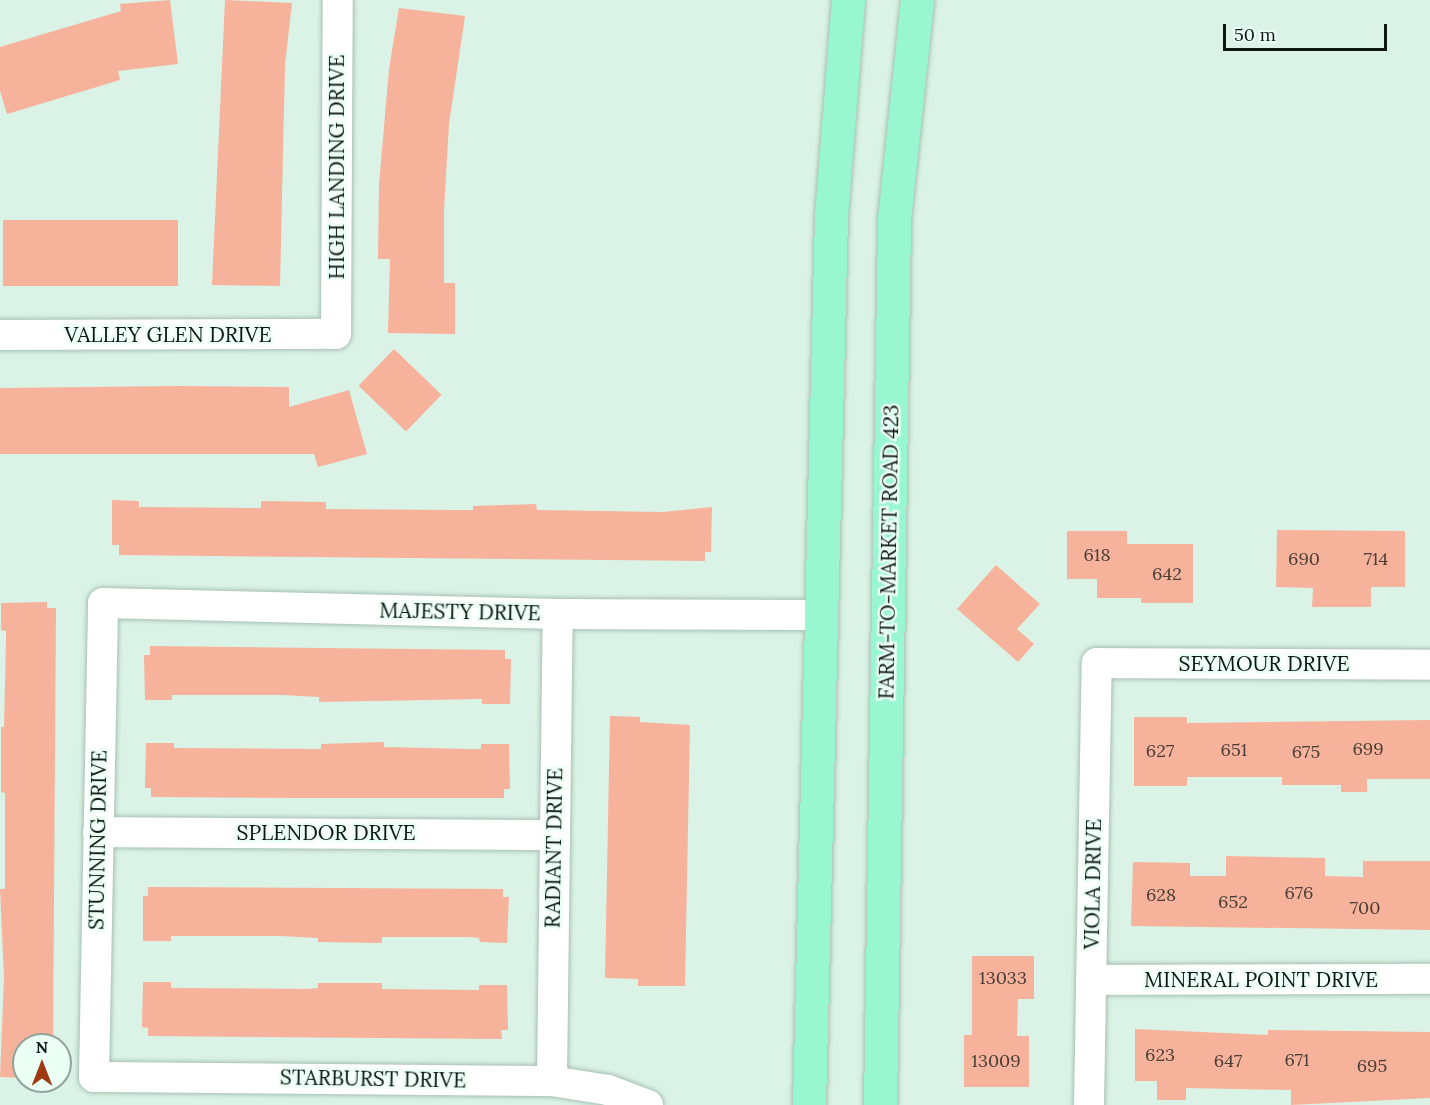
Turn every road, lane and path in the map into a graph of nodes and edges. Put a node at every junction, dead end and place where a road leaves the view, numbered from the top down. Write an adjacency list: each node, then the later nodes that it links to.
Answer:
1 (338, 0): 4 (street, HIGH LANDING DRIVE)
2 (848, 0): 8 (main road)
3 (917, 0): 19 (main road, FARM-TO-MARKET ROAD 423)
4 (336, 334): 5 (street, VALLEY GLEN DRIVE)
5 (0, 335)
6 (103, 603): 7 (street, MAJESTY DRIVE); 11 (street, STUNNING DRIVE)
7 (558, 614): 8 (street, MAJESTY DRIVE); 12 (street, RADIANT DRIVE)
8 (818, 615): 18 (main road)
9 (1097, 663): 10 (street, SEYMOUR DRIVE); 14 (street, VIOLA DRIVE)
10 (1430, 665)
11 (98, 832): 12 (street, SPLENDOR DRIVE); 15 (street, STUNNING DRIVE)
12 (553, 835): 16 (street, RADIANT DRIVE)
13 (1430, 979): 14 (street, MINERAL POINT DRIVE)
14 (1091, 981): 20 (street, VIOLA DRIVE)
15 (94, 1077): 16 (street, STARBURST DRIVE)
16 (552, 1081): 17 (street, STARBURST DRIVE)
17 (648, 1105)
18 (809, 1105)
19 (880, 1105)
20 (1089, 1105)

